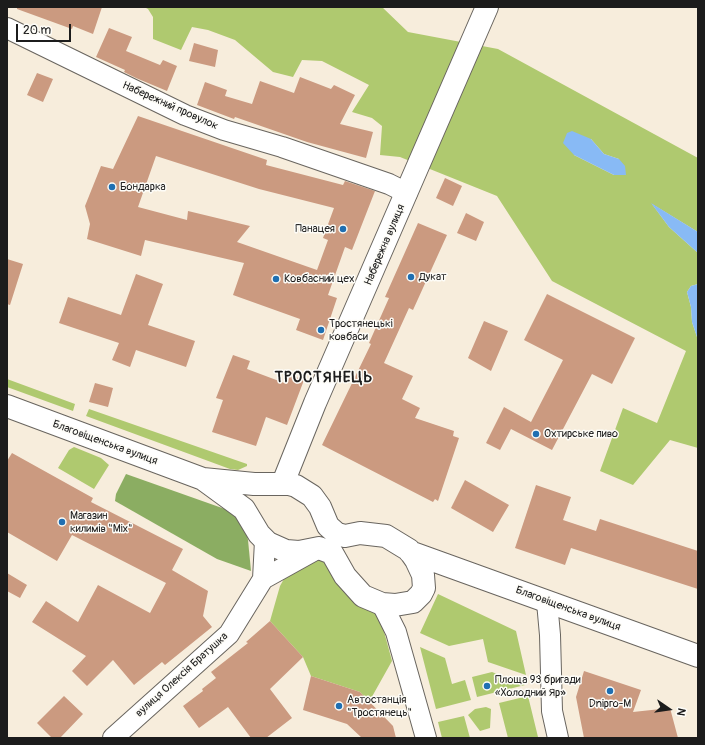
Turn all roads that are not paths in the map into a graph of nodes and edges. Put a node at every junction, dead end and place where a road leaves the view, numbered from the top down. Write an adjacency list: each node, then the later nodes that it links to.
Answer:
1 (487, 7): 3 (main road, Набережна вулиця)
2 (7, 28): 3 (street, Набережний провулок)
3 (407, 193): 6 (main road, Набережна вулиця)
4 (8, 408): 5 (main road, Благовіщенська вулиця)
5 (203, 479): 7 (main road, Благовіщенська вулиця); 8 (main road, Благовіщенська вулиця)
6 (283, 483): 7 (main road, Благовіщенська вулиця); 11 (main road, Благовіщенська вулиця)
7 (254, 484): 8 (main road)
8 (244, 508): 9 (main road, Благовіщенська вулиця)
9 (265, 541): 10 (main road, Благовіщенська вулиця); 13 (street)
10 (317, 548): 13 (street, вулиця Олексія Братушка); 16 (main road)
11 (410, 552): 12 (main road, Благовіщенська вулиця); 14 (main road)
12 (470, 574): 14 (main road); 15 (main road, Благовіщенська вулиця)
13 (263, 579): 19 (street, вулиця Олексія Братушка)
14 (416, 595): 16 (main road); 17 (street)
15 (547, 602): 18 (main road, Благовіщенська вулиця); 21 (street)
16 (382, 604): 17 (street)
17 (396, 632): 20 (street)
18 (698, 656)
19 (113, 738)
20 (426, 738)
21 (558, 738)

